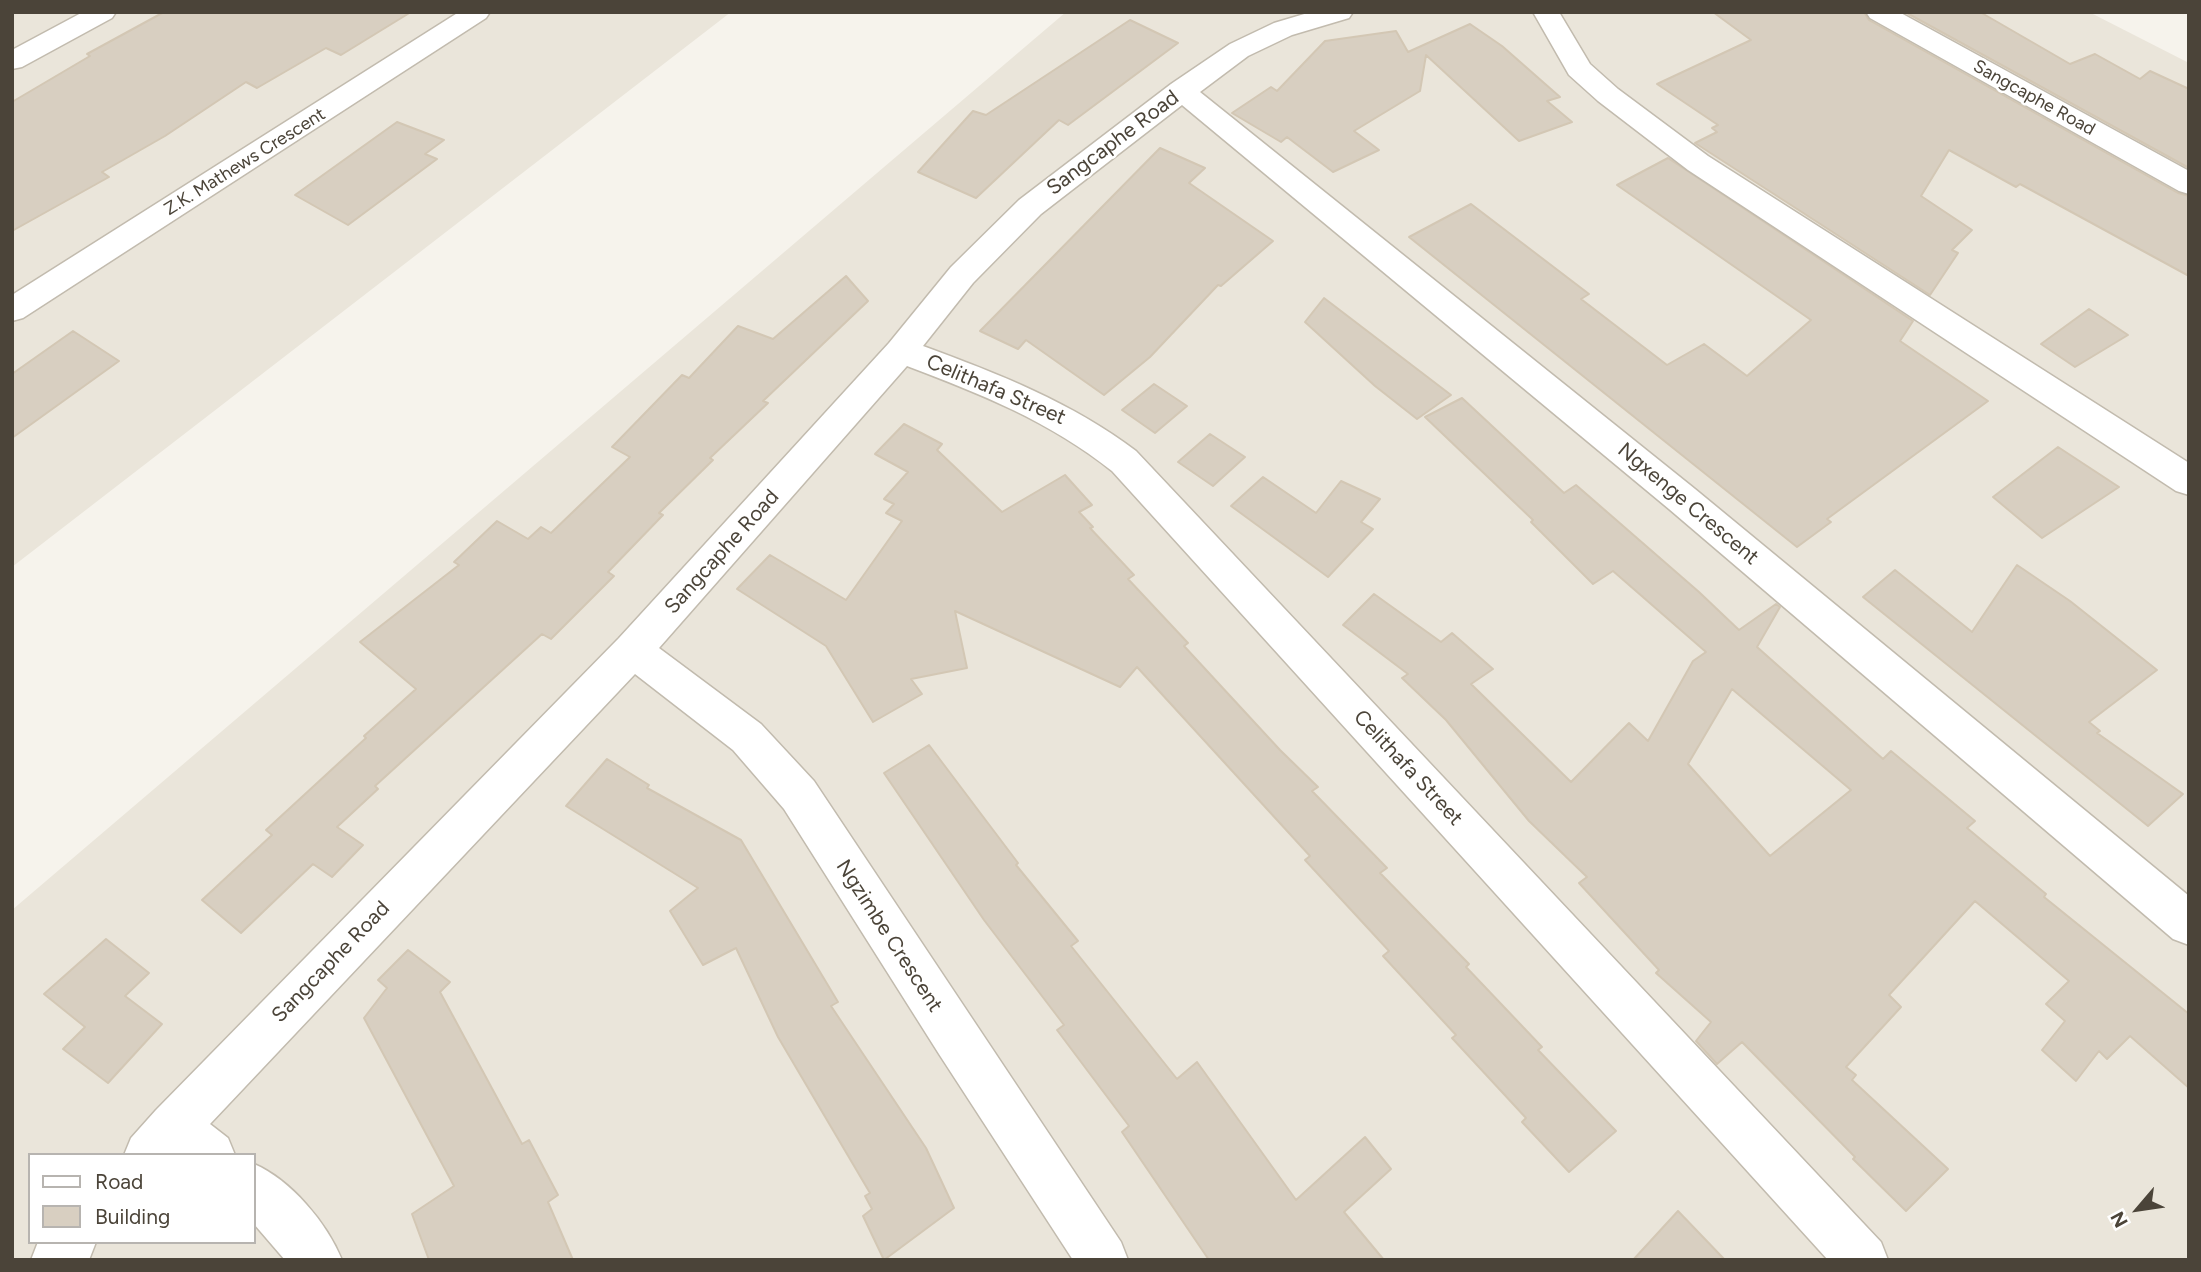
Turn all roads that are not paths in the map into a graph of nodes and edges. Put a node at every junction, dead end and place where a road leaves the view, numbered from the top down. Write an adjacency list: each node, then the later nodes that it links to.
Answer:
1 (103, 12): 6 (street)
2 (477, 12): 9 (street, Z.K. Mathews Crescent)
3 (1340, 12): 7 (street, Sangcaphe Road)
4 (1546, 12): 11 (street)
5 (1880, 12): 8 (street, Sangcaphe Road)
6 (12, 61)
7 (1181, 90): 10 (street, Sangcaphe Road); 13 (street, Ngxenge Crescent)
8 (2189, 184)
9 (12, 310)
10 (901, 351): 12 (street, Sangcaphe Road); 21 (street, Celithafa Street)
11 (2189, 481)
12 (633, 650): 14 (street, Sangcaphe Road); 20 (street, Ngzimbe Crescent)
13 (2189, 924)
14 (160, 1141): 15 (street)
15 (204, 1153)
16 (256, 1191): 19 (street)
17 (69, 1244): 18 (street)
18 (56, 1260)
19 (317, 1260)
20 (1103, 1260)
21 (1863, 1260)

